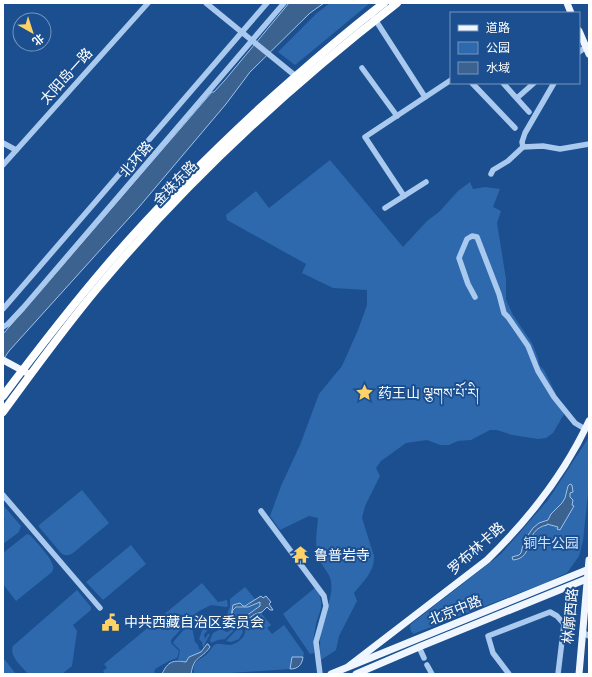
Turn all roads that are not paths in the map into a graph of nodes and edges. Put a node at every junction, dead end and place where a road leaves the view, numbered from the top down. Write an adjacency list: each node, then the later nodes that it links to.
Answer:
1 (148, 3): 27 (street, 太阳岛一路)
2 (206, 3): 8 (street)
3 (267, 3): 8 (street)
4 (284, 3): 10 (street, 北环路)
5 (384, 3): 7 (highway, 金珠东路)
6 (397, 3): 7 (highway, 金珠东路)
7 (373, 16): 13 (highway, 金珠东路); 19 (street)
8 (242, 33): 10 (street); 34 (street)
9 (580, 33): 11 (main road)
10 (253, 42): 13 (street); 35 (street, 北环路)
11 (588, 51)
12 (362, 68): 22 (street)
13 (298, 78): 37 (highway, 金珠东路); 38 (highway, 金珠东路)
14 (450, 81): 19 (street)
15 (473, 84): 23 (street)
16 (504, 84): 20 (street)
17 (533, 84): 20 (street)
18 (553, 84): 26 (street)
19 (425, 98): 22 (street)
20 (517, 98): 21 (street)
21 (529, 112)
22 (397, 116): 31 (street)
23 (515, 128)
24 (3, 143): 27 (street)
25 (589, 144): 26 (street)
26 (523, 146): 29 (street)
27 (16, 150): 28 (street, 太阳岛一路)
28 (3, 165)
29 (491, 174)
30 (426, 182): 31 (street)
31 (404, 196): 32 (street)
32 (385, 208)
33 (475, 297): 42 (street)
34 (3, 309)
35 (3, 327)
36 (6, 362): 37 (main road)
37 (22, 371): 38 (main road); 39 (highway, 金珠东路)
38 (30, 375): 40 (highway, 金珠东路)
39 (3, 396)
40 (3, 412)
41 (589, 421): 42 (main road, 罗布林卡路)
42 (585, 429): 53 (main road, 罗布林卡路)
43 (3, 495): 47 (street)
44 (262, 511): 54 (street)
45 (589, 560): 46 (main road, 林廓西路)
46 (588, 574): 48 (main road, 林廓西路); 50 (main road, 北京中路); 53 (main road, 北京中路)
47 (100, 608)
48 (582, 632): 49 (street); 60 (main road, 林廓西路)
49 (589, 636)
50 (419, 647): 51 (street); 56 (main road, 北京中路)
51 (424, 658)
52 (427, 665): 57 (street)
53 (349, 666): 55 (main road, 北京中路)
54 (320, 674)
55 (330, 674)
56 (356, 674)
57 (432, 674)
58 (509, 674): 59 (street)
59 (558, 674)
60 (578, 674)

